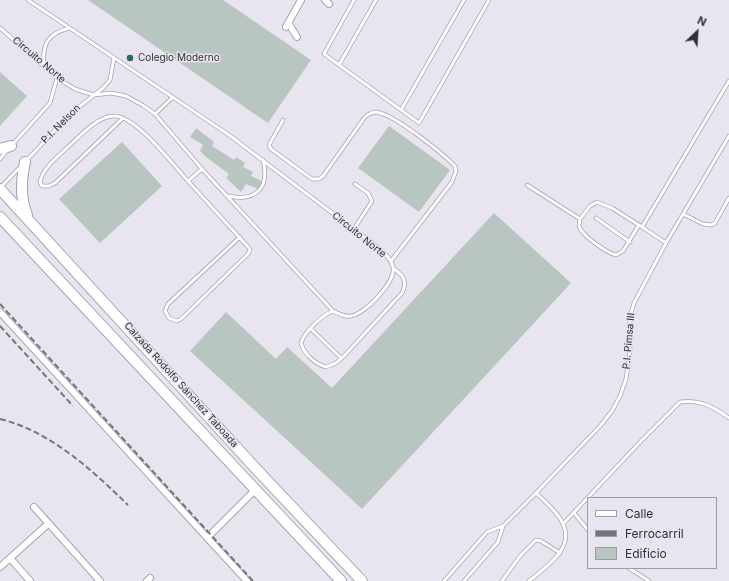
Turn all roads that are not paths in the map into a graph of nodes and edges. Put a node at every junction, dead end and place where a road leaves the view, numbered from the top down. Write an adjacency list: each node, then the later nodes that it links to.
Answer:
1 (28, 0): 8 (lane, Circuito Norte)
2 (301, 0): 9 (street)
3 (354, 0): 11 (lane)
4 (376, 0): 11 (lane)
5 (464, 0): 17 (lane)
6 (489, 0): 17 (lane)
7 (0, 28): 12 (lane, Circuito Norte)
8 (70, 28): 10 (lane, Circuito Norte); 12 (lane)
9 (297, 37)
10 (114, 58): 15 (lane, P.I. Nelson); 16 (lane, Circuito Norte)
11 (339, 65): 17 (lane)
12 (44, 66): 13 (lane, Circuito Norte)
13 (57, 78): 15 (lane, Circuito Norte); 22 (lane, P.I. Nelson)
14 (729, 81): 39 (lane)
15 (94, 95): 18 (lane, Circuito Norte); 26 (lane, P.I. Nelson)
16 (172, 98): 18 (lane); 25 (lane, Circuito Norte)
17 (401, 110)
18 (155, 114): 27 (lane, Circuito Norte)
19 (123, 118): 19 (lane); 28 (lane)
20 (283, 120): 44 (lane)
21 (729, 136): 34 (lane, P.I. Pimsa III)
22 (11, 146): 23 (main road); 24 (lane, P.I. Nelson)
23 (0, 149)
24 (0, 159)
25 (263, 160): 32 (lane); 40 (lane, Circuito Norte)
26 (25, 162): 31 (lane, P.I. Nelson); 37 (main road)
27 (202, 169): 28 (lane); 32 (lane, Circuito Norte)
28 (188, 181): 41 (lane)
29 (355, 184): 40 (lane)
30 (527, 185): 38 (lane)
31 (0, 189): 37 (main road, Calzada Rodolfo Sánchez Taboada)
32 (228, 196): 46 (lane, Circuito Norte)
33 (729, 198): 34 (lane)
34 (683, 214): 43 (lane, P.I. Pimsa III)
35 (0, 217): 51 (main road, Calzada Rodolfo Sánchez Taboada)
36 (596, 218): 42 (lane)
37 (28, 219): 70 (main road, Calzada Rodolfo Sánchez Taboada)
38 (580, 219): 39 (lane); 42 (lane)
39 (640, 226): 42 (lane); 43 (lane)
40 (354, 229): 44 (lane, Circuito Norte)
41 (240, 237): 41 (lane)
42 (630, 242)
43 (666, 243): 52 (lane, P.I. Pimsa III)
44 (391, 261): 45 (lane, Circuito Norte)
45 (393, 268): 46 (lane, Circuito Norte); 49 (lane)
46 (333, 311): 48 (lane)
47 (0, 312): 61 (street)
48 (311, 329): 49 (lane); 49 (lane)
49 (341, 358)
50 (729, 418): 53 (lane)
51 (255, 490): 61 (street); 69 (main road, Calzada Rodolfo Sánchez Taboada)
52 (536, 493): 58 (lane); 59 (lane, P.I. Pimsa III)
53 (589, 497)
54 (587, 499): 56 (lane)
55 (34, 507): 57 (street)
56 (574, 513): 58 (lane); 60 (lane)
57 (48, 524): 63 (street); 67 (street)
58 (563, 524): 62 (lane)
59 (503, 526): 71 (lane, P.I. Pimsa III); 72 (lane, P.I. Pimsa III)
60 (587, 529)
61 (207, 538): 68 (street)
62 (560, 553): 73 (lane); 74 (lane)
63 (10, 558): 64 (street); 66 (street)
64 (0, 567)
65 (631, 569): 75 (lane)
66 (30, 581)
67 (100, 581)
68 (247, 581)
69 (341, 581)
70 (362, 581)
71 (444, 581)
72 (464, 581)
73 (502, 581)
74 (529, 581)
75 (649, 581)

